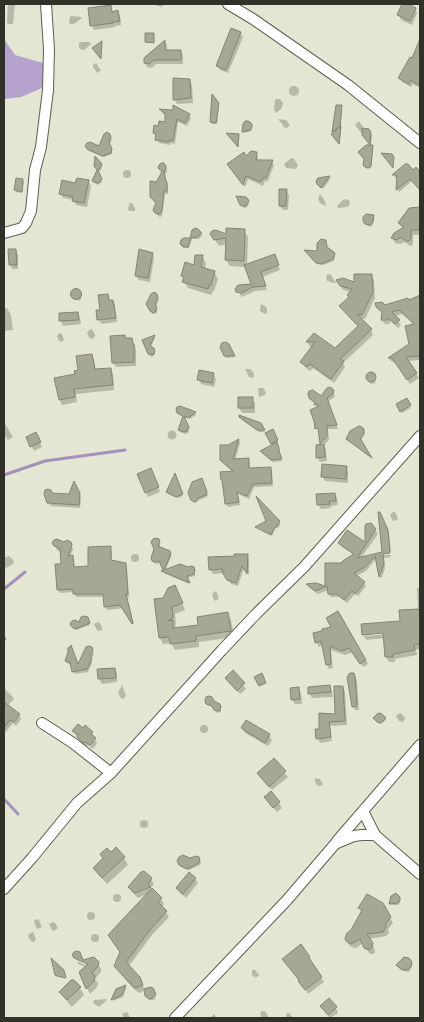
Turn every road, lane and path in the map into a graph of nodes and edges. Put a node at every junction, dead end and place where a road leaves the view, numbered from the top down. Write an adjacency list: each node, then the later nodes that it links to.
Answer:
1 (46, 4): 4 (street)
2 (228, 4): 3 (street)
3 (420, 143)
4 (4, 233)
5 (420, 436): 8 (street)
6 (42, 723): 8 (street)
7 (420, 745): 9 (street)
8 (110, 773): 13 (street)
9 (363, 811): 10 (street); 11 (street)
10 (375, 835): 11 (street); 12 (street)
11 (335, 844): 14 (street)
12 (420, 874)
13 (5, 885)
14 (175, 1018)

